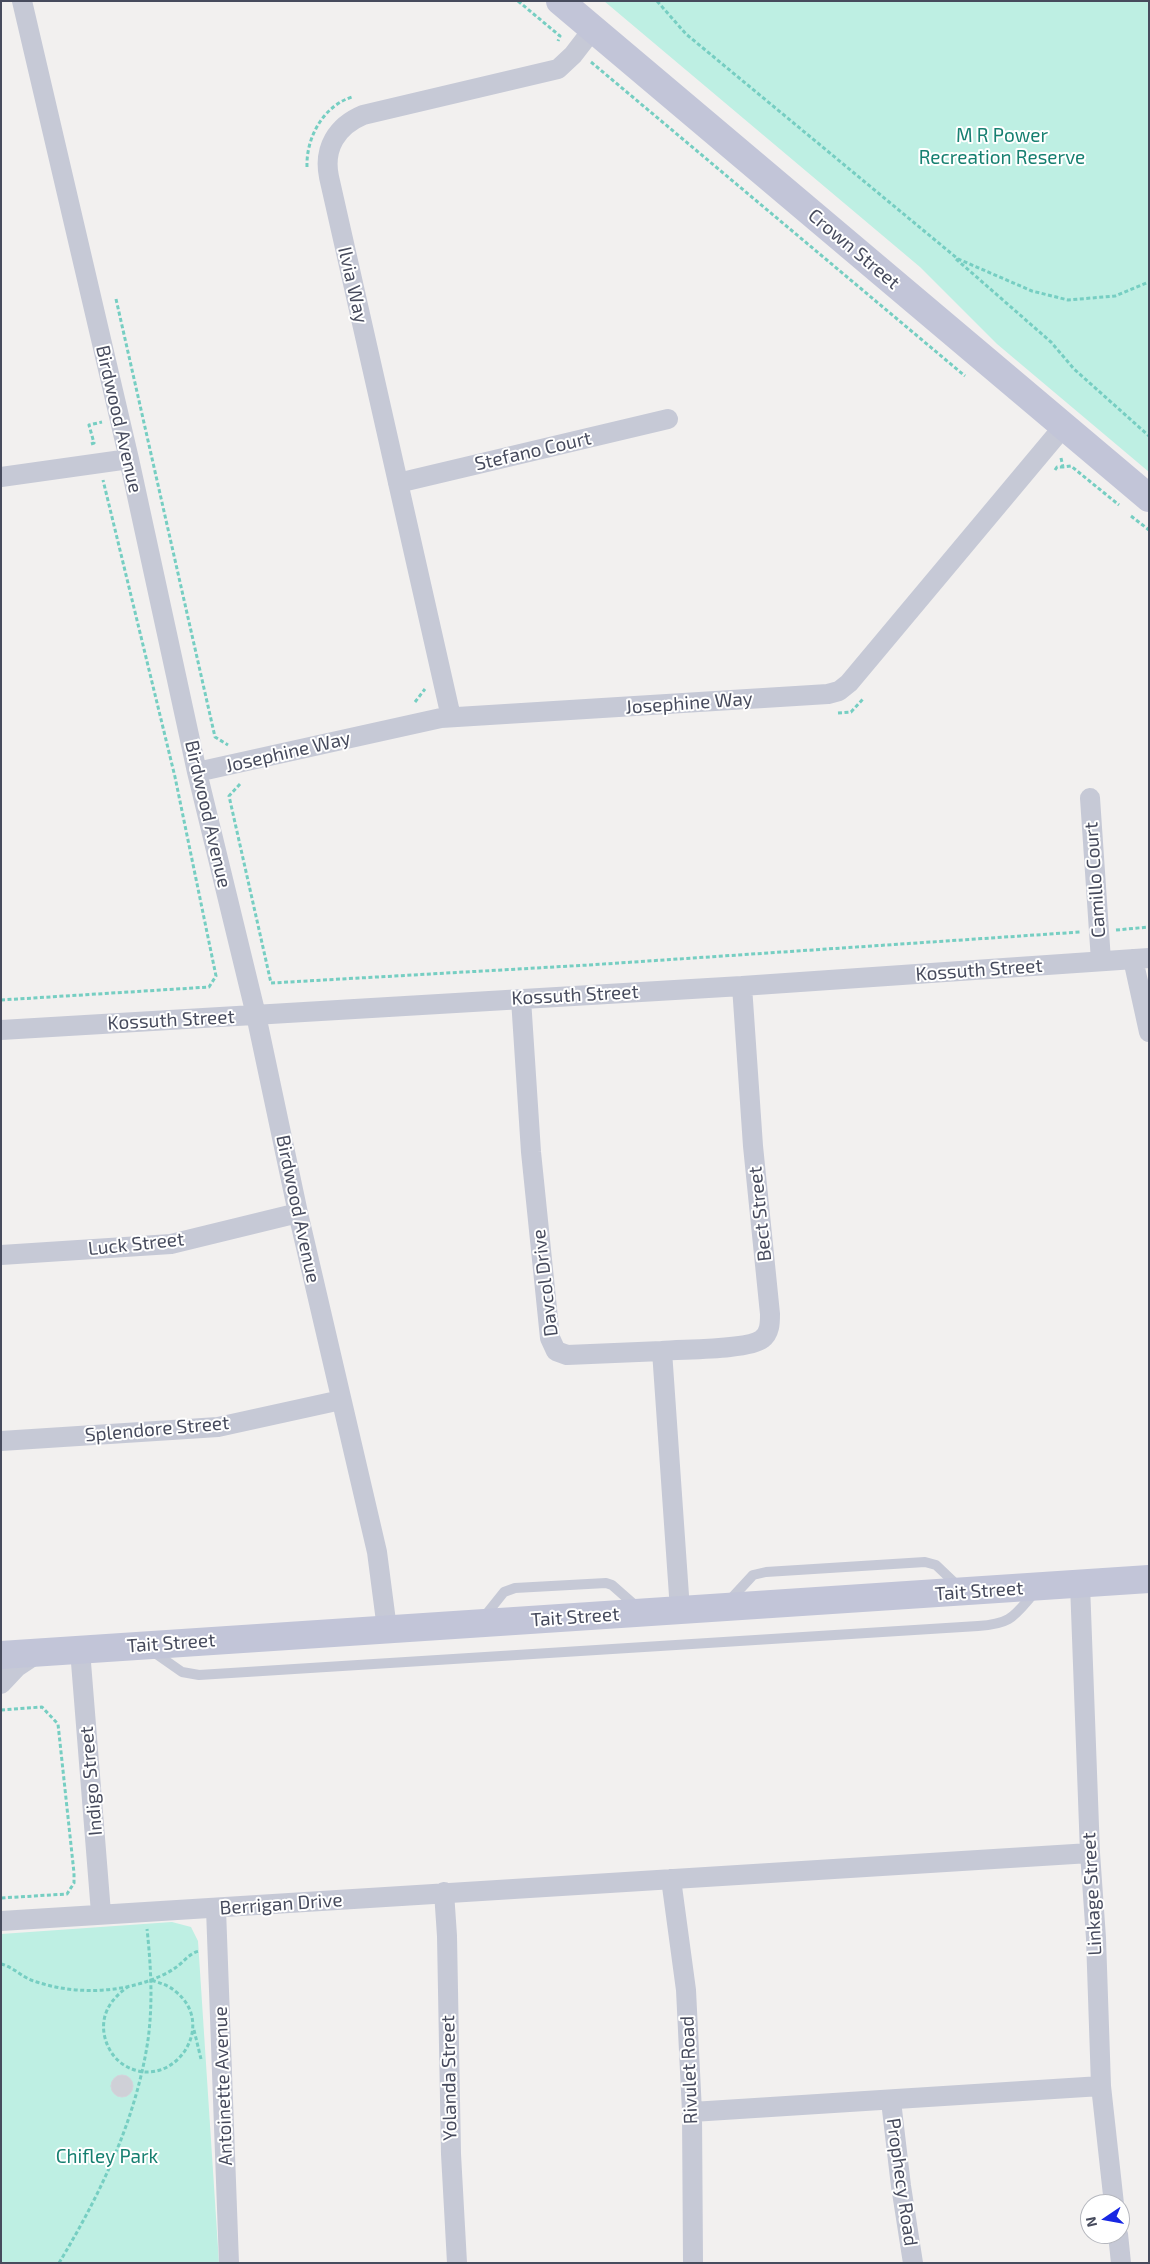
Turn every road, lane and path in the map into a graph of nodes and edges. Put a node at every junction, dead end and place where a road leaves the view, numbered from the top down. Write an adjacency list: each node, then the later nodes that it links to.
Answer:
1 (22, 1): 15 (street, Birdwood Avenue)
2 (518, 1): 6 (path)
3 (560, 1): 5 (street, Crown Street)
4 (658, 1): 11 (path)
5 (593, 29): 8 (street, Ilvia Way); 17 (street, Crown Street)
6 (560, 36): 7 (path); 8 (path)
7 (558, 43)
8 (577, 51): 14 (path); 26 (street, Ilvia Way)
9 (359, 96): 10 (path)
10 (307, 171)
11 (951, 255): 12 (path); 18 (path)
12 (1149, 282)
13 (116, 299): 35 (path)
14 (972, 382)
15 (119, 418): 19 (path); 21 (street, Birdwood Avenue)
16 (668, 420): 26 (street, Stefano Court)
17 (1056, 436): 23 (path); 27 (street, Crown Street); 33 (street, Josephine Way)
18 (1149, 436)
19 (94, 443): 20 (path); 22 (path)
20 (85, 445)
21 (129, 459): 22 (street); 36 (street, Birdwood Avenue)
22 (99, 463): 25 (street); 43 (path)
23 (1063, 467): 24 (path); 28 (path)
24 (1051, 475)
25 (1, 477)
26 (398, 483): 33 (street, Ilvia Way)
27 (1138, 505): 29 (path)
28 (1121, 507)
29 (1149, 530)
30 (423, 680): 34 (path)
31 (864, 697): 32 (path)
32 (832, 714)
33 (452, 718): 34 (street, Josephine Way)
34 (410, 724): 35 (street, Josephine Way)
35 (238, 763): 36 (street, Josephine Way); 38 (path)
36 (197, 772): 44 (street, Birdwood Avenue)
37 (1090, 798): 40 (street, Camillo Court)
38 (1083, 932)
39 (1141, 959): 40 (street, Kossuth Street); 46 (street)
40 (1101, 961): 41 (street, Kossuth Street)
41 (742, 986): 42 (street, Kossuth Street); 49 (street, Bect Street)
42 (521, 999): 44 (street, Kossuth Street); 49 (street, Davcol Drive)
43 (1, 1000)
44 (256, 1015): 45 (street, Kossuth Street); 47 (street, Birdwood Avenue)
45 (1, 1030)
46 (1149, 1032)
47 (298, 1213): 48 (street, Luck Street); 50 (street, Birdwood Avenue)
48 (1, 1255)
49 (662, 1351): 55 (street)
50 (342, 1400): 51 (street, Splendore Street); 56 (street, Birdwood Avenue)
51 (1, 1441)
52 (1149, 1579): 53 (street, Tait Street)
53 (1080, 1584): 54 (street, Tait Street); 63 (street, Linkage Street)
54 (1039, 1588): 55 (street, Tait Street); 57 (lane)
55 (680, 1610): 56 (street, Tait Street)
56 (387, 1629): 57 (street, Tait Street)
57 (144, 1645): 58 (street, Tait Street)
58 (80, 1650): 59 (street, Tait Street); 68 (street, Indigo Street)
59 (40, 1652): 60 (street, Tait Street); 61 (street)
60 (1, 1654)
61 (1, 1684)
62 (1, 1710): 66 (path)
63 (1090, 1854): 64 (street, Berrigan Drive); 76 (street, Linkage Street)
64 (671, 1879): 65 (street, Berrigan Drive); 78 (street, Rivulet Road)
65 (444, 1892): 67 (street, Berrigan Drive); 83 (street, Yolanda Street)
66 (1, 1898)
67 (216, 1909): 68 (street, Berrigan Drive); 82 (street, Antoinette Avenue)
68 (101, 1913): 69 (street, Berrigan Drive)
69 (1, 1921)
70 (147, 1926): 73 (path)
71 (202, 1951): 73 (path)
72 (1, 1964): 74 (path)
73 (151, 1980): 74 (path); 75 (path); 75 (path)
74 (129, 1986): 75 (path)
75 (141, 2072): 81 (path)
76 (1101, 2086): 77 (street); 79 (street, Linkage Street)
77 (891, 2101): 78 (street); 85 (street, Prophecy Road)
78 (692, 2112): 84 (street, Rivulet Road)
79 (1113, 2194)
80 (1119, 2244): 86 (street)
81 (59, 2263)
82 (230, 2263)
83 (457, 2263)
84 (693, 2263)
85 (913, 2263)
86 (1121, 2263)

